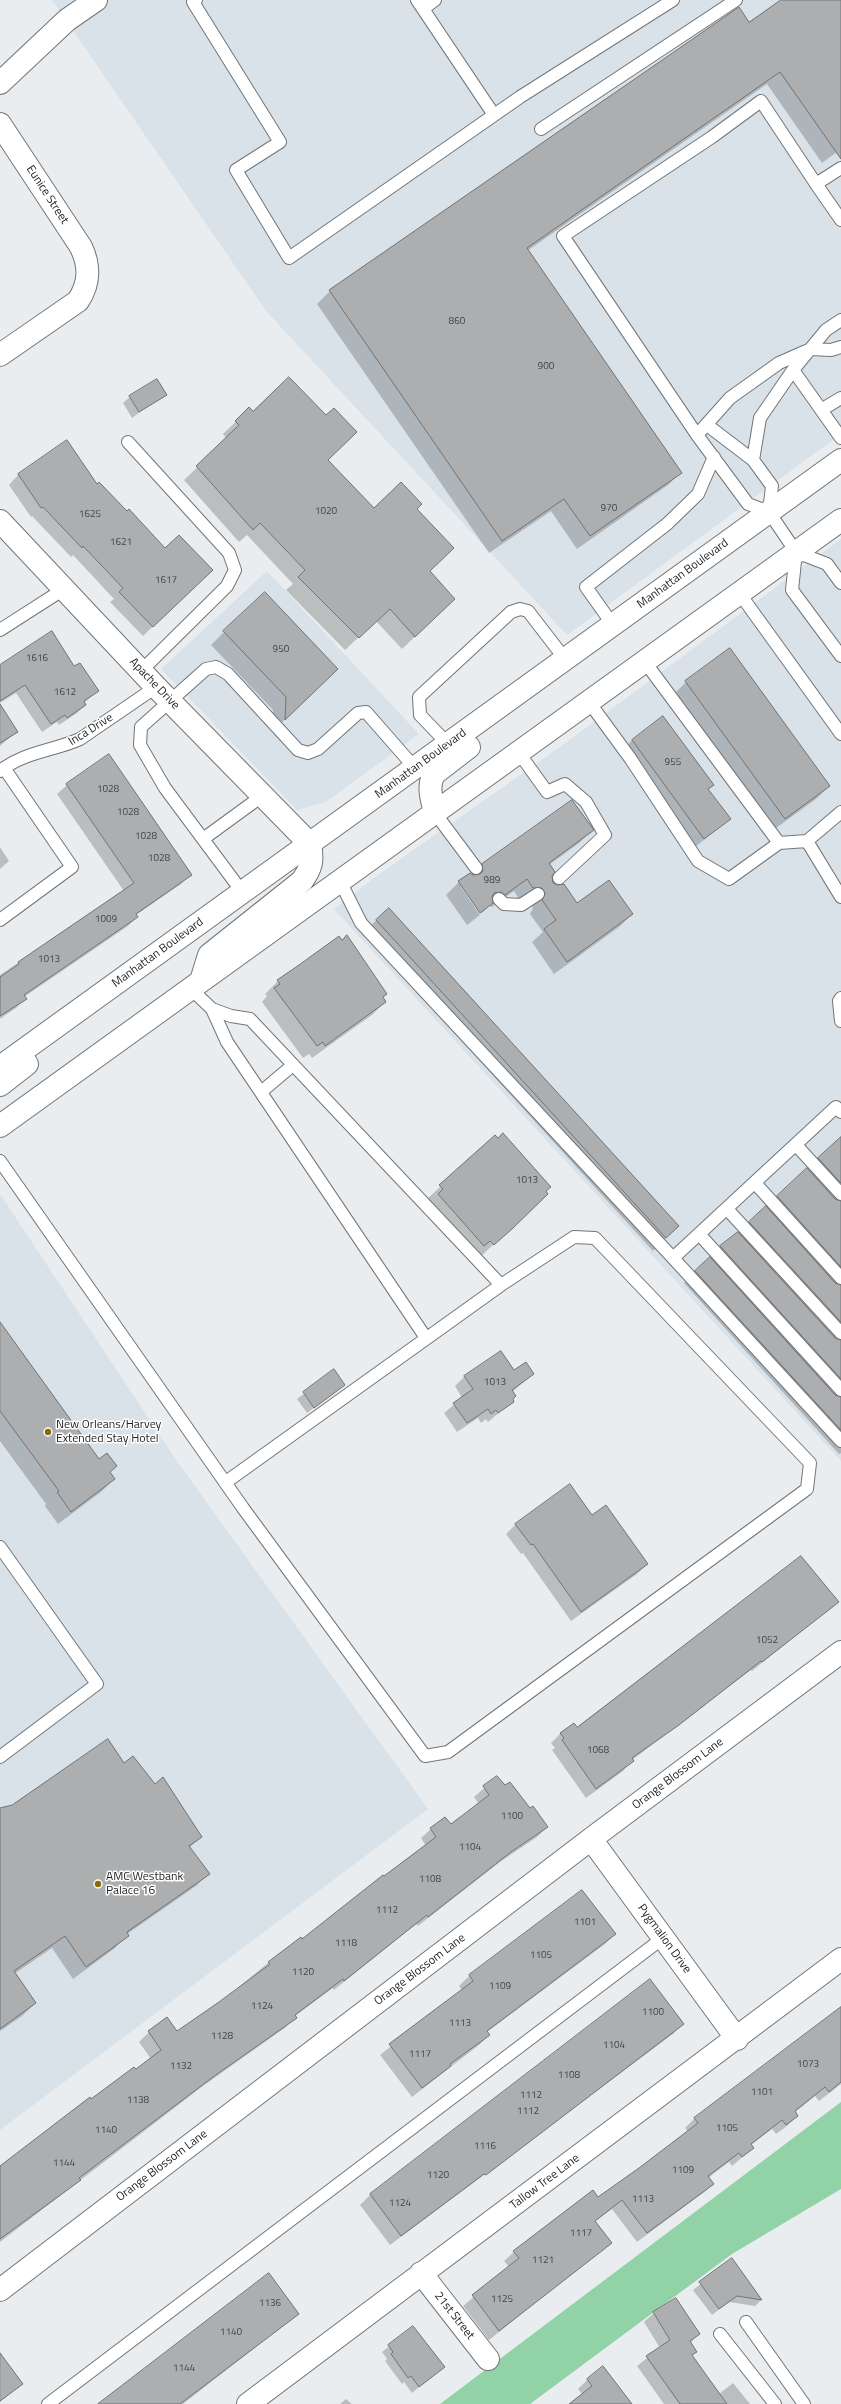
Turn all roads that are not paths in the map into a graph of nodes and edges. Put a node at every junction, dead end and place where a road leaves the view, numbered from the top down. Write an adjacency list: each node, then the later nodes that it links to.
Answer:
1 (96, 0): 7 (street)
2 (196, 0): 8 (lane)
3 (435, 0): 6 (lane)
4 (673, 0): 8 (lane)
5 (736, 0): 10 (lane)
6 (420, 4): 8 (lane)
7 (0, 83)
8 (494, 115)
9 (0, 124): 17 (street, Eunice Street)
10 (541, 129)
11 (841, 168): 12 (lane)
12 (816, 184): 13 (lane); 22 (lane)
13 (841, 220)
14 (841, 320): 16 (lane)
15 (841, 347): 16 (lane)
16 (811, 349): 18 (lane); 21 (lane)
17 (0, 355)
18 (793, 370): 20 (lane); 26 (lane)
19 (841, 398): 20 (lane)
20 (821, 410): 23 (lane)
21 (707, 425): 22 (lane); 26 (lane)
22 (697, 434): 25 (lane)
23 (841, 438)
24 (128, 442): 40 (lane)
25 (714, 457): 28 (lane); 35 (lane)
26 (753, 460): 28 (lane)
27 (841, 460): 28 (street, Manhattan Boulevard)
28 (769, 512): 31 (lane); 35 (street, Manhattan Boulevard)
29 (841, 520): 31 (street)
30 (0, 521): 33 (street, Apache Drive)
31 (796, 552): 32 (lane); 34 (street); 37 (lane)
32 (841, 583)
33 (64, 589): 36 (lane); 40 (street, Apache Drive)
34 (740, 594): 39 (street); 44 (lane)
35 (613, 625): 38 (street, Manhattan Boulevard)
36 (0, 630)
37 (841, 656)
38 (565, 659): 41 (street, Manhattan Boulevard); 45 (lane)
39 (645, 662): 43 (street); 54 (lane)
40 (141, 671): 42 (street, Apache Drive)
41 (546, 673): 45 (street, Manhattan Boulevard); 51 (street)
42 (163, 694): 47 (lane); 48 (lane, Inca Drive); 49 (street, Apache Drive); 52 (lane)
43 (589, 702): 46 (street); 54 (lane)
44 (841, 734)
45 (448, 744): 47 (street, Manhattan Boulevard)
46 (519, 753): 51 (street); 57 (lane)
47 (415, 768): 55 (street, Manhattan Boulevard)
48 (2, 770): 63 (lane)
49 (262, 796): 52 (lane); 55 (street, Apache Drive)
50 (841, 812): 53 (lane)
51 (435, 813): 56 (lane); 58 (street)
52 (203, 839): 59 (lane)
53 (807, 841): 54 (lane); 61 (lane)
54 (779, 843)
55 (310, 844): 59 (street, Manhattan Boulevard); 64 (street)
56 (476, 868)
57 (559, 878)
58 (340, 881): 64 (street); 81 (lane)
59 (243, 892): 66 (street, Manhattan Boulevard)
60 (538, 894): 62 (lane)
61 (841, 898)
62 (499, 899)
63 (0, 920)
64 (196, 984): 67 (lane); 74 (street)
65 (841, 998): 68 (lane)
66 (88, 1003): 70 (street, Manhattan Boulevard); 71 (street)
67 (212, 1009): 69 (lane); 72 (lane)
68 (841, 1021)
69 (293, 1065): 72 (lane); 83 (lane)
70 (0, 1067)
71 (0, 1085)
72 (261, 1092): 85 (lane)
73 (841, 1112): 75 (lane)
74 (0, 1126)
75 (796, 1145): 77 (lane); 78 (lane)
76 (0, 1161): 88 (lane)
77 (755, 1183): 79 (lane); 82 (lane)
78 (841, 1194)
79 (727, 1209): 80 (lane); 84 (lane)
80 (699, 1234): 81 (lane); 86 (lane)
81 (673, 1258): 87 (lane)
82 (841, 1278)
83 (501, 1286): 85 (lane); 88 (lane)
84 (841, 1333)
85 (426, 1338): 88 (lane)
86 (841, 1390)
87 (841, 1441)
88 (226, 1482)
89 (0, 1547): 91 (lane)
90 (841, 1652): 92 (street, Orange Blossom Lane)
91 (0, 1757)
92 (591, 1839): 93 (street, Pygmalion Drive); 97 (street, Orange Blossom Lane)
93 (663, 1938): 95 (street, Pygmalion Drive); 101 (lane)
94 (841, 1959): 95 (street, Tallow Tree Lane)
95 (737, 2039): 96 (street, Tallow Tree Lane)
96 (421, 2273): 100 (street, 21st Street); 102 (street, Tallow Tree Lane)
97 (0, 2290)
98 (746, 2322): 104 (lane)
99 (720, 2334): 103 (lane)
100 (488, 2359)
101 (48, 2404)
102 (248, 2404)
103 (775, 2404)
104 (804, 2404)

